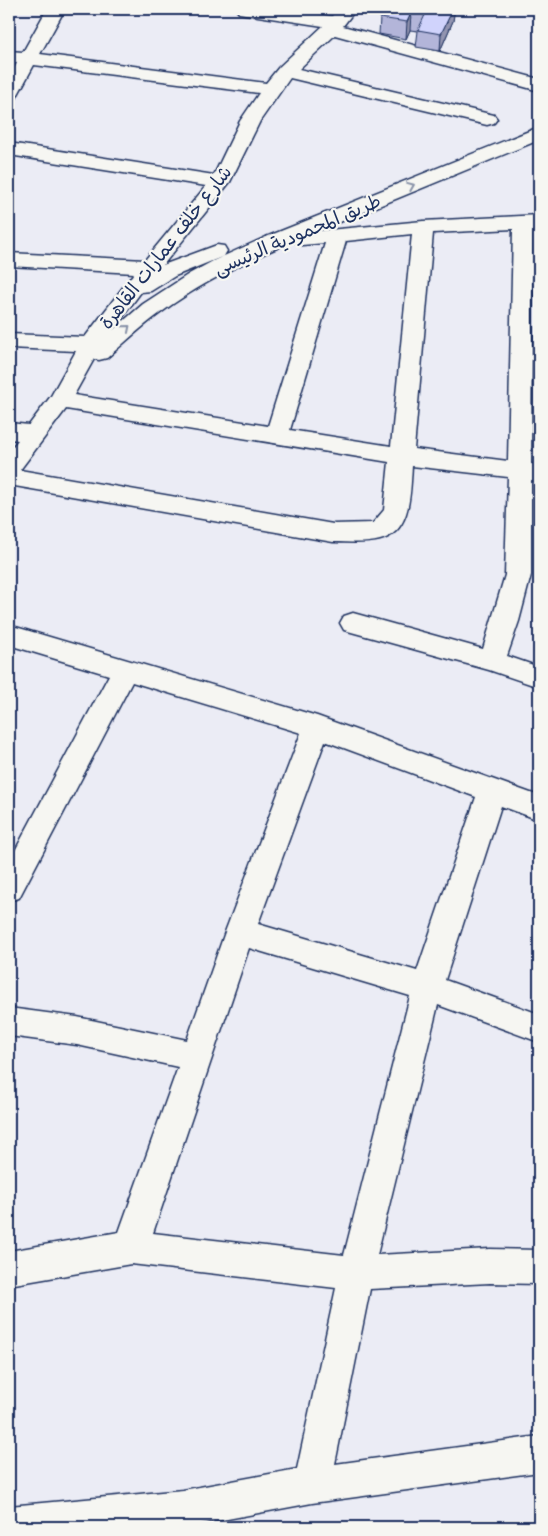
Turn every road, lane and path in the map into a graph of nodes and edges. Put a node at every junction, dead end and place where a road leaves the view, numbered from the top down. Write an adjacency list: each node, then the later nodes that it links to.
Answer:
1 (56, 9): 5 (street)
2 (245, 9): 3 (street)
3 (338, 20): 6 (street, شارع خلف عمارات القاهرة); 7 (street)
4 (9, 56): 5 (street)
5 (30, 59): 8 (street); 9 (street)
6 (286, 71): 8 (street, شارع خلف عمارات القاهرة); 11 (street)
7 (539, 85)
8 (271, 88): 14 (street, شارع خلف عمارات القاهرة)
9 (9, 94)
10 (539, 116): 20 (street, طريق المحمودية الرئيسى)
11 (487, 119)
12 (539, 133): 19 (street, طريق المحمودية الرئيسى, one-way to 12)
13 (9, 149): 14 (street)
14 (220, 182): 17 (street, شارع خلف عمارات القاهرة)
15 (531, 221): 16 (street); 33 (street)
16 (423, 228): 18 (street); 31 (street)
17 (177, 235): 20 (street); 22 (street, شارع خلف عمارات القاهرة)
18 (337, 236): 19 (street); 30 (street)
19 (273, 242): 20 (street, طريق المحمودية الرئيسى)
20 (222, 257): 23 (street, طريق المحمودية الرئيسى); 26 (street, طريق المحمودية الرئيسى, one-way to 20)
21 (9, 259): 22 (street)
22 (152, 267): 23 (street, شارع خلف عمارات القاهرة)
23 (124, 299): 25 (street, شارع خلف عمارات القاهرة)
24 (9, 341): 25 (street)
25 (91, 344): 26 (street, شارع خلف عمارات القاهرة)
26 (77, 372): 27 (street, شارع خلف عمارات القاهرة)
27 (60, 400): 29 (street, شارع خلف عمارات القاهرة); 30 (street)
28 (9, 430): 29 (street)
29 (35, 433): 32 (street, شارع خلف عمارات القاهرة)
30 (277, 435): 31 (street)
31 (401, 456): 33 (street); 34 (street)
32 (9, 468)
33 (529, 473): 37 (street)
34 (9, 477)
35 (353, 623): 37 (street)
36 (9, 635): 38 (street)
37 (492, 661): 39 (street)
38 (126, 669): 40 (street); 43 (street)
39 (539, 677)
40 (318, 727): 41 (street); 44 (street)
41 (492, 792): 42 (street); 45 (street)
42 (539, 808)
43 (9, 889)
44 (240, 932): 45 (street); 48 (street)
45 (427, 987): 47 (street); 52 (street)
46 (9, 1022): 48 (street)
47 (539, 1028)
48 (197, 1057): 49 (street)
49 (132, 1247): 51 (street); 52 (street)
50 (539, 1267): 52 (street)
51 (9, 1268)
52 (356, 1273): 54 (street)
53 (539, 1454): 54 (street)
54 (312, 1486): 55 (street)
55 (181, 1518): 56 (street)
56 (9, 1525)

